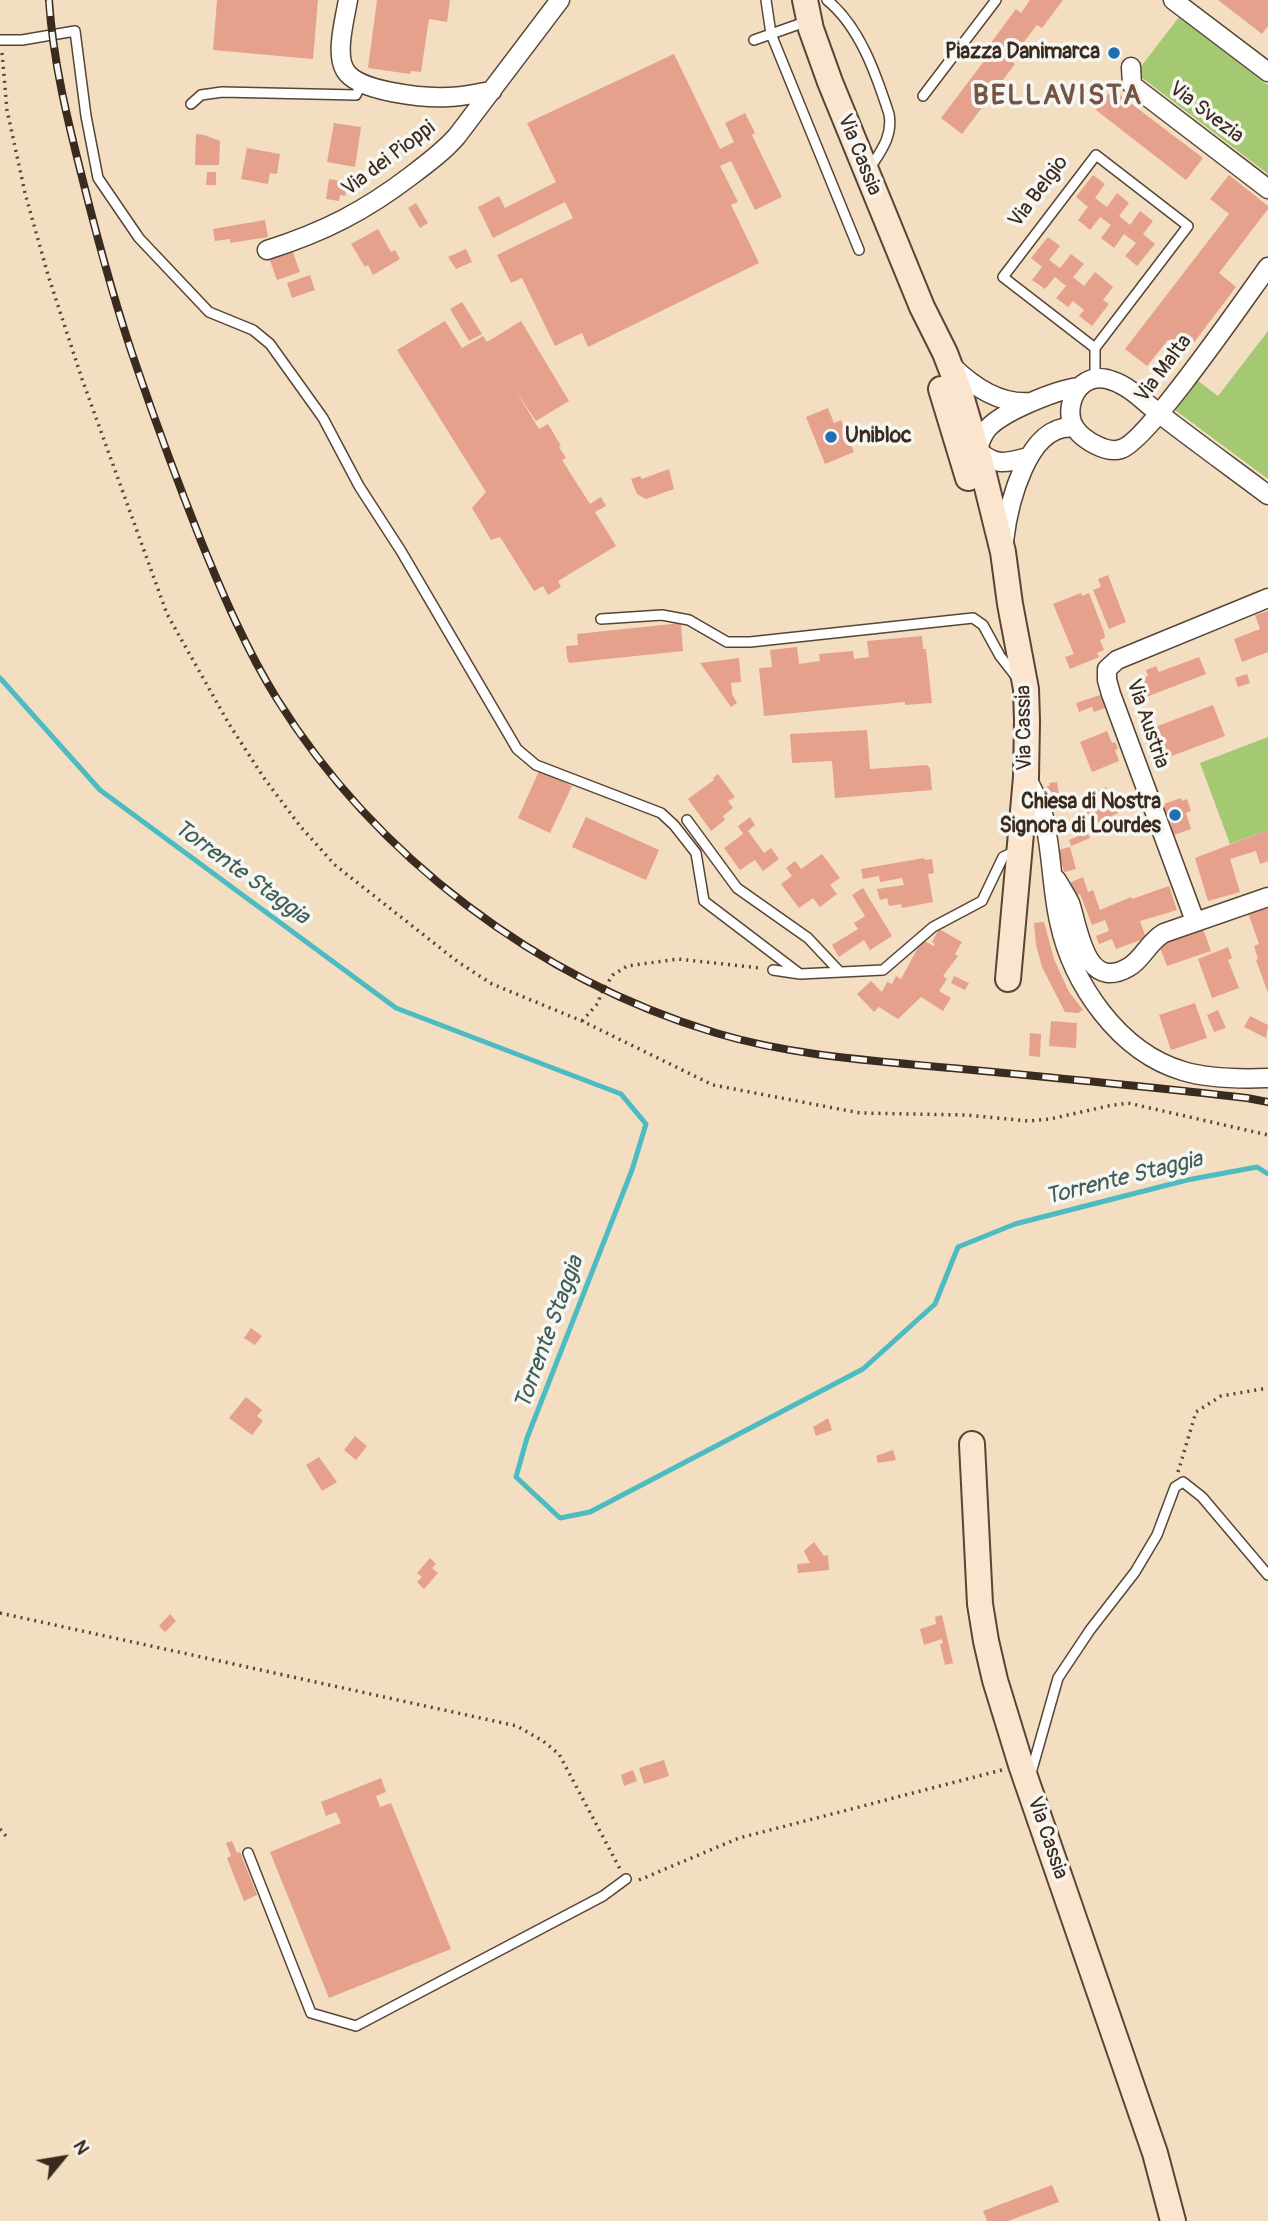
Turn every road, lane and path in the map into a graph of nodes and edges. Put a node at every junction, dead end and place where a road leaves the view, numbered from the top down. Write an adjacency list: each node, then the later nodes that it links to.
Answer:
1 (348, 0): 13 (street)
2 (560, 0): 14 (street, Via dei Pioppi)
3 (766, 0): 8 (lane)
4 (827, 0): 17 (lane)
5 (996, 0): 15 (lane)
6 (1176, 1): 12 (street)
7 (807, 10): 8 (lane); 17 (main road, Via Cassia)
8 (771, 34): 10 (lane); 20 (lane)
9 (1, 40): 45 (lane); 47 (path)
10 (754, 40)
11 (1131, 67): 18 (street, Via Svezia)
12 (1267, 70)
13 (361, 83): 14 (street); 16 (lane)
14 (492, 91): 19 (street, Via dei Pioppi)
15 (923, 96)
16 (191, 104)
17 (867, 173): 22 (main road, Via Cassia)
18 (1268, 189)
19 (267, 250)
20 (859, 250)
21 (1268, 267): 27 (street, Via Malta)
22 (922, 307): 24 (main road, Via Cassia); 30 (main road, Via Cassia)
23 (1095, 348): 23 (lane, Via Belgio); 25 (lane)
24 (949, 364): 26 (street); 30 (main road, Via Cassia)
25 (1087, 383): 26 (street); 27 (street); 28 (street)
26 (1032, 402): 30 (street)
27 (1159, 414): 28 (street, Via Malta); 31 (street)
28 (1074, 428): 29 (street)
29 (1028, 457): 30 (street); 32 (street)
30 (971, 458): 32 (main road, Via Cassia); 34 (main road, Via Cassia)
31 (1268, 495)
32 (1003, 552): 34 (main road, Via Cassia)
33 (1268, 598): 42 (street, Via Austria)
34 (1010, 604): 36 (main road, Via Cassia)
35 (601, 619): 36 (lane)
36 (1026, 689): 37 (main road, Via Cassia)
37 (1026, 776): 39 (main road, Via Cassia); 40 (street)
38 (687, 820): 44 (lane)
39 (1018, 850): 44 (lane); 46 (main road, Via Cassia)
40 (1051, 874): 42 (street); 48 (street)
41 (1268, 897): 42 (street)
42 (1195, 921)
43 (773, 970): 45 (lane); 47 (path)
44 (839, 971): 45 (lane)
45 (800, 974)
46 (1008, 979)
47 (582, 1021): 49 (path)
48 (1268, 1078)
49 (1268, 1135)
50 (1268, 1388): 52 (path)
51 (972, 1444): 55 (main road, Via Cassia)
52 (1175, 1487): 53 (lane); 55 (lane)
53 (1268, 1575)
54 (0, 1614): 59 (path)
55 (1025, 1775): 59 (path); 60 (main road, Via Cassia)
56 (0, 1829): 57 (path)
57 (6, 1836)
58 (248, 1853): 59 (lane)
59 (626, 1879)
60 (1173, 2221)

